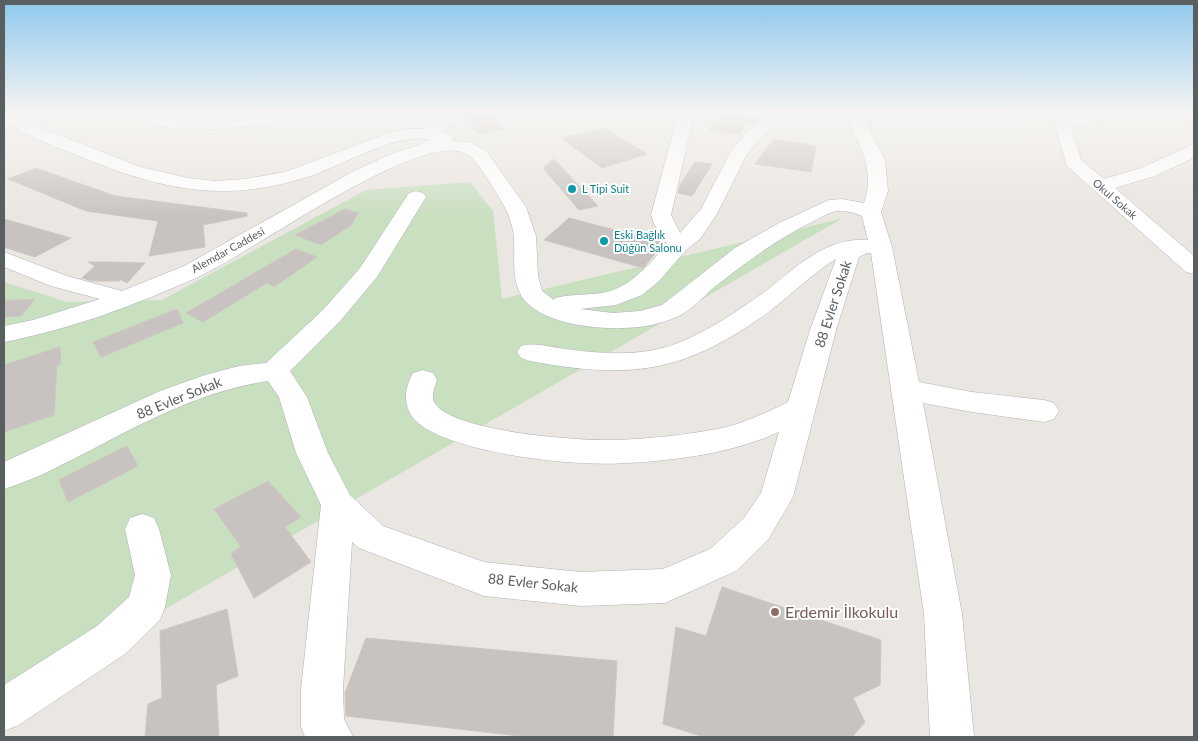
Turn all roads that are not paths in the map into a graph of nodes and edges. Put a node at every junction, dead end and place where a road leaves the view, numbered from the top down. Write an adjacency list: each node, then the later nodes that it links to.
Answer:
1 (78, 149): 2 (street)
2 (364, 149)
3 (415, 149): 17 (street, Alemdar Caddesi)
4 (468, 149): 18 (street)
5 (677, 149): 13 (street)
6 (743, 149): 13 (street)
7 (870, 149): 12 (street)
8 (1070, 149): 10 (street, Okul Sokak)
9 (1194, 149): 10 (street)
10 (1099, 185): 16 (street, Okul Sokak)
11 (416, 197): 21 (street)
12 (871, 212): 14 (street); 18 (street)
13 (678, 245): 18 (street)
14 (872, 246): 20 (street); 23 (street); 24 (street, 88 Evler Sokak)
15 (4, 259): 17 (street)
16 (1194, 267)
17 (126, 299): 19 (street, Alemdar Caddesi)
18 (538, 301)
19 (4, 334)
20 (530, 352)
21 (274, 371): 26 (street, 88 Evler Sokak); 27 (street, 88 Evler Sokak)
22 (422, 380): 24 (street)
23 (906, 390): 25 (street); 31 (street)
24 (801, 408): 27 (street, 88 Evler Sokak)
25 (1044, 411)
26 (4, 476)
27 (338, 505): 30 (street)
28 (142, 529): 29 (street)
29 (4, 710)
30 (331, 737)
31 (952, 737)

